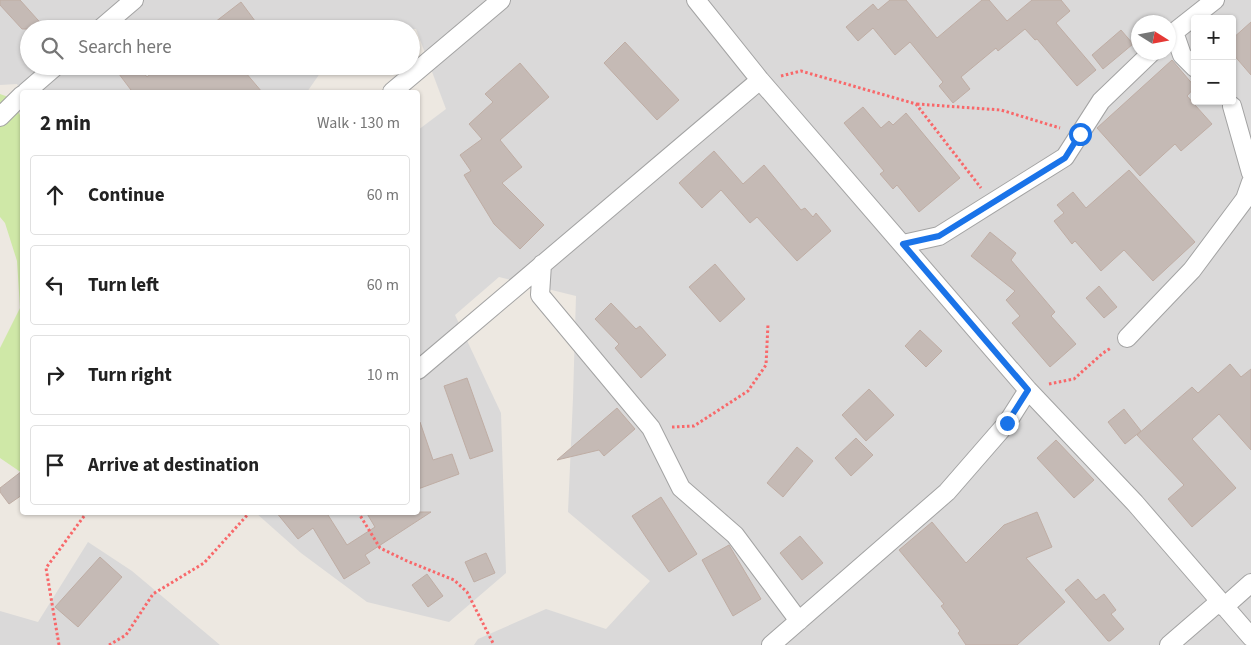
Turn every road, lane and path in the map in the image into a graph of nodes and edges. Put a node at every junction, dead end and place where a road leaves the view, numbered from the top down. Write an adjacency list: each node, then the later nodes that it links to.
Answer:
1 (134, 0): 5 (street)
2 (501, 0): 10 (street)
3 (696, 0): 13 (street)
4 (1215, 0): 6 (street)
5 (111, 20)
6 (1176, 31)
7 (1176, 44): 9 (street)
8 (1144, 60): 22 (street)
9 (1191, 64)
10 (420, 68)
11 (46, 75): 14 (street)
12 (412, 75): 15 (street)
13 (760, 80): 17 (path); 26 (street); 27 (street)
14 (28, 90)
15 (394, 90)
16 (20, 98): 20 (street)
17 (916, 104): 22 (path); 25 (path)
18 (1230, 105): 23 (street)
19 (1231, 105): 21 (street)
20 (0, 117)
21 (1251, 126)
22 (1080, 134): 25 (street)
23 (1251, 173)
24 (1251, 182): 29 (street)
25 (992, 203): 26 (street)
26 (903, 244): 31 (street)
27 (542, 264): 30 (street); 32 (street)
28 (768, 324): 32 (path)
29 (1126, 338): 31 (path)
30 (420, 368)
31 (1028, 390): 37 (street); 38 (street)
32 (651, 428): 38 (street)
33 (85, 515): 40 (path)
34 (247, 515): 41 (path)
35 (360, 515): 42 (path)
36 (1251, 583): 37 (street)
37 (1222, 604): 39 (street); 44 (street)
38 (799, 621): 43 (street)
39 (1251, 636)
40 (59, 645)
41 (109, 645)
42 (494, 645)
43 (771, 645)
44 (1169, 645)

